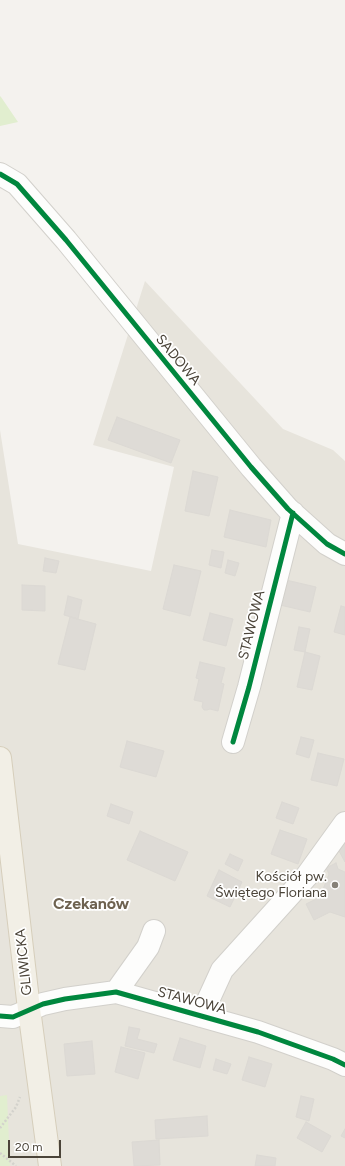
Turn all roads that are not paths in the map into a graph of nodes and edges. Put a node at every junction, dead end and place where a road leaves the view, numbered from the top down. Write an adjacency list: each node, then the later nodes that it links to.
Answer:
1 (0, 174): 2 (street, SADOWA)
2 (293, 513): 3 (street, SADOWA); 4 (street, STAWOWA)
3 (345, 554)
4 (233, 742)
5 (0, 758): 9 (main road, GLIWICKA)
6 (345, 823): 11 (street, STAWOWA)
7 (154, 931): 8 (street)
8 (116, 992): 9 (street, STAWOWA); 11 (street, STAWOWA)
9 (29, 1010): 10 (street, STAWOWA); 13 (main road, GLIWICKA)
10 (0, 1016)
11 (201, 1016): 12 (street, STAWOWA)
12 (345, 1065)
13 (50, 1166)

